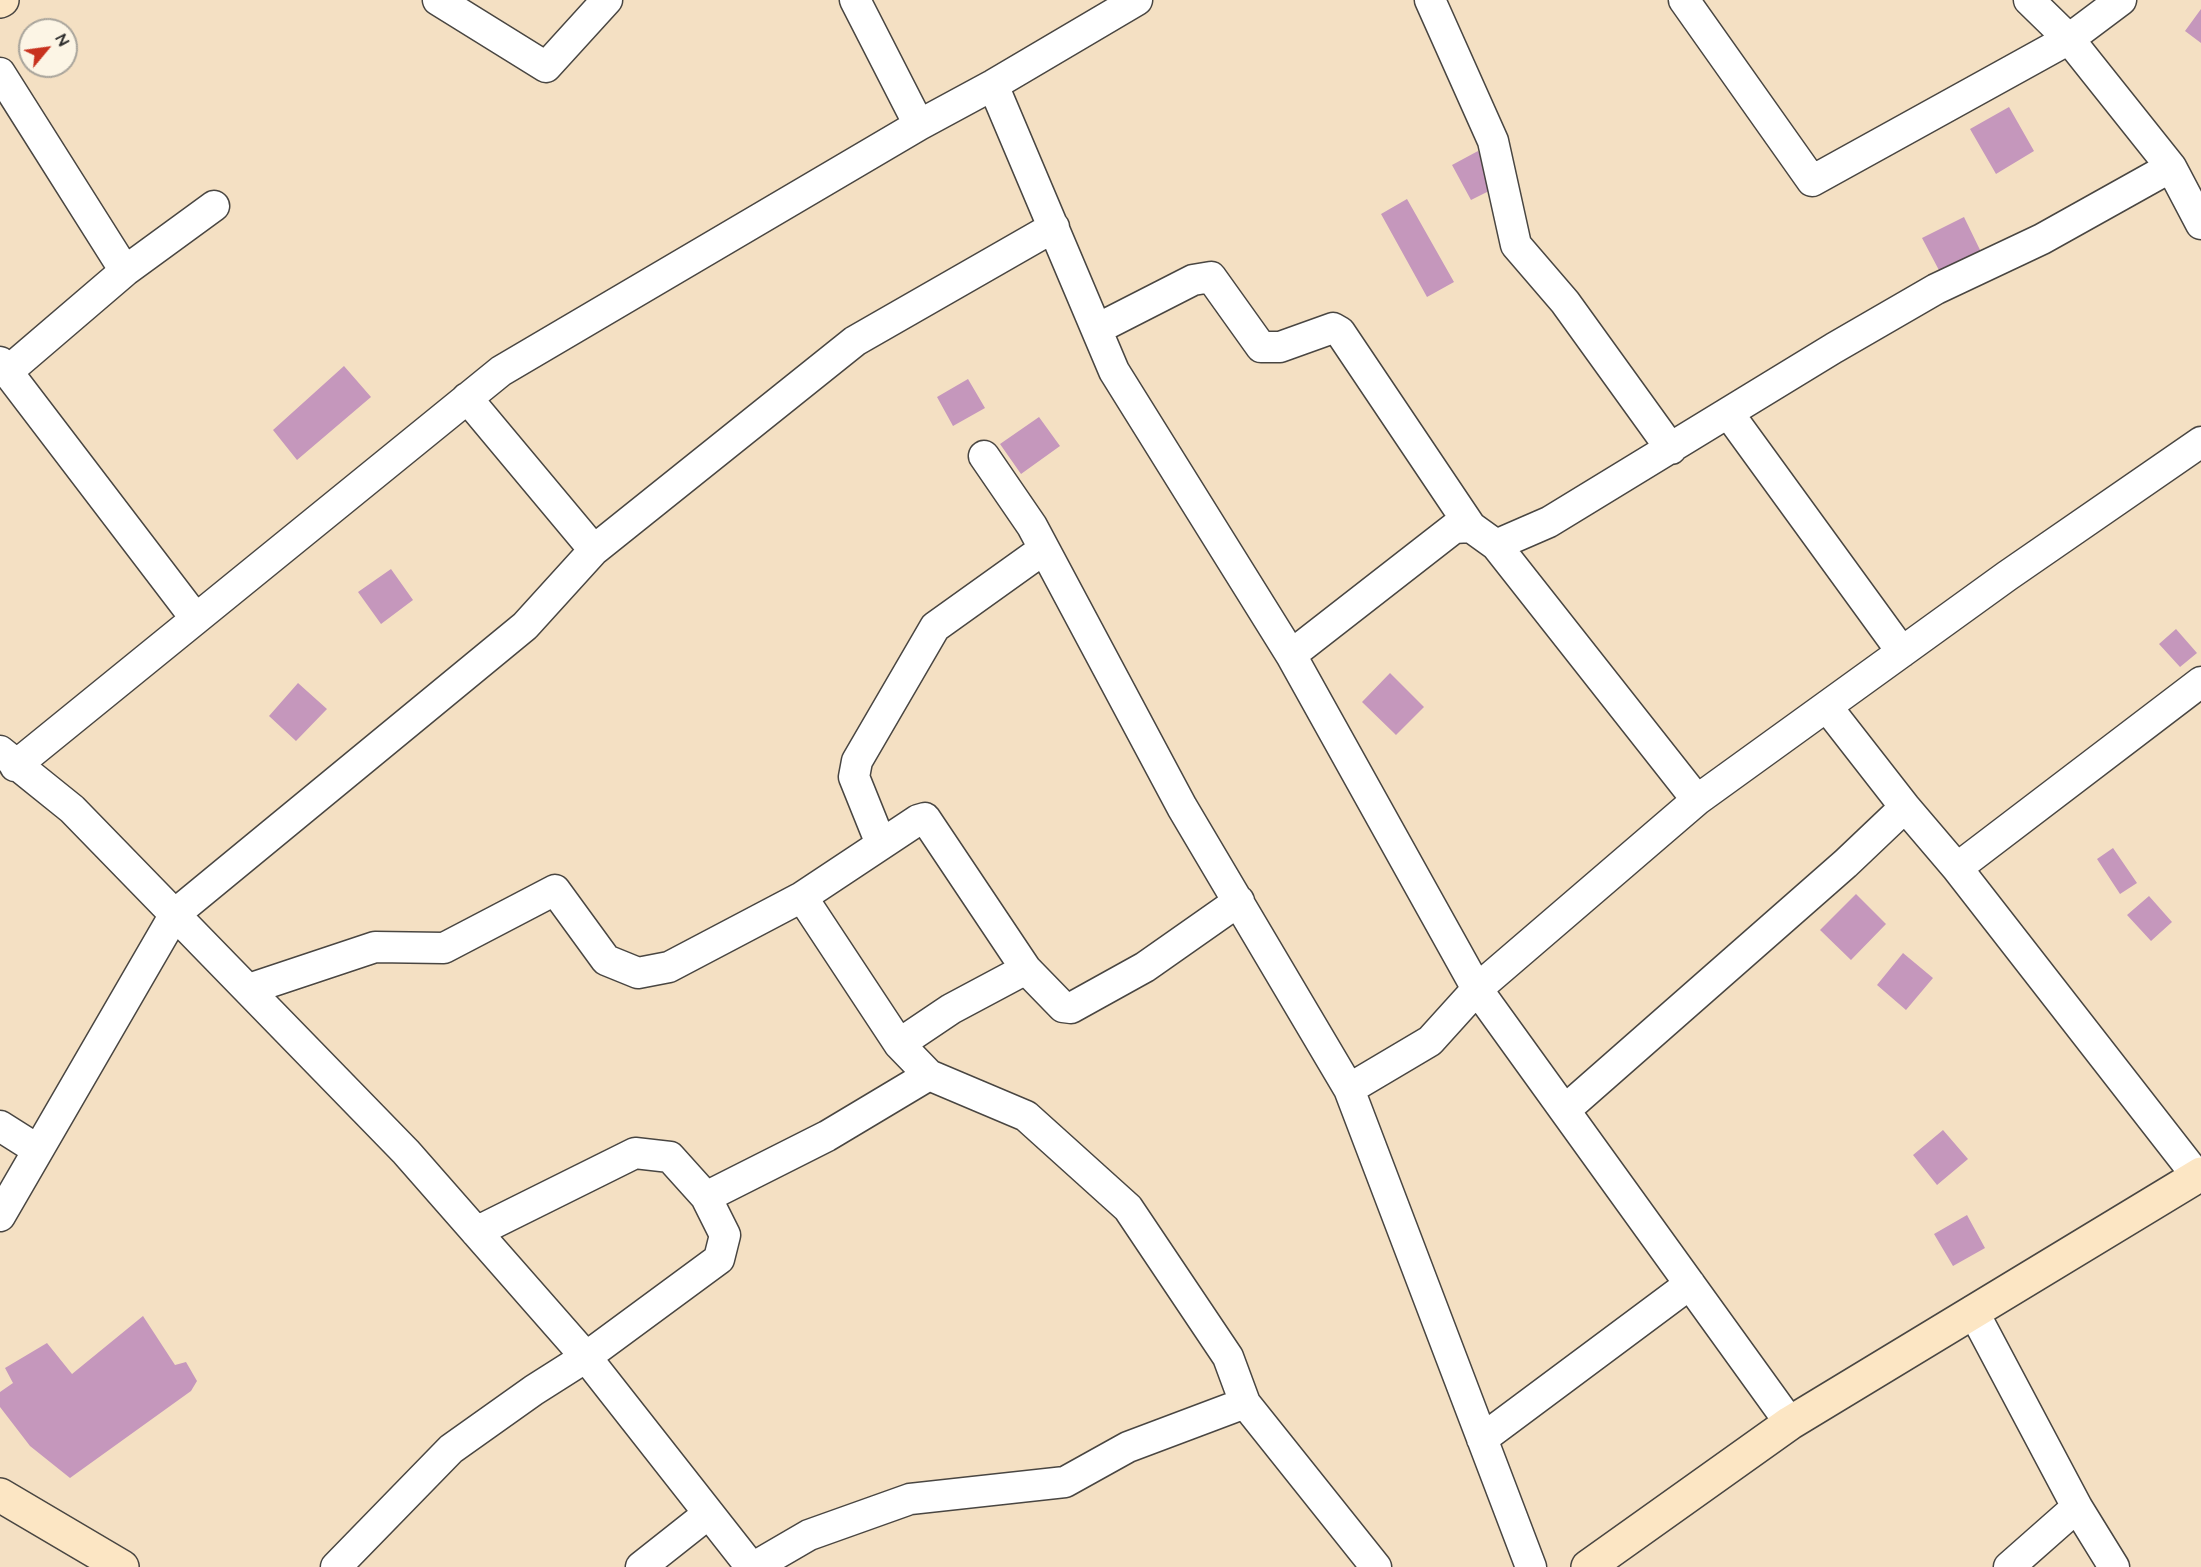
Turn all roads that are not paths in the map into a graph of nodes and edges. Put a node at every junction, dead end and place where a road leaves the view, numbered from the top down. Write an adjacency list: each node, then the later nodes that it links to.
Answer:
1 (438, 0): 2 (street)
2 (607, 0)
3 (855, 0): 12 (street)
4 (1137, 0): 11 (street)
5 (1430, 0): 23 (street)
6 (1684, 0): 9 (street)
7 (2029, 0): 9 (street)
8 (2121, 0): 9 (street)
9 (2069, 39): 13 (street)
10 (0, 73): 17 (street)
11 (993, 85): 12 (street); 16 (street)
12 (919, 125): 20 (street)
13 (2171, 167): 15 (street); 21 (street)
14 (214, 206): 17 (street)
15 (2201, 225)
16 (1054, 226): 18 (street); 28 (street)
17 (125, 272): 19 (street)
18 (1097, 329): 25 (street); 31 (street)
19 (3, 367): 29 (street)
20 (467, 398): 28 (street); 29 (street)
21 (1729, 414): 23 (street); 30 (street)
22 (2201, 442): 30 (street)
23 (1671, 449): 26 (street)
24 (984, 456): 27 (street)
25 (1471, 527): 26 (street); 31 (street)
26 (1496, 546): 35 (street)
27 (1044, 549): 37 (street); 40 (street)
28 (594, 550): 41 (street)
29 (196, 619): 34 (street)
30 (1902, 652): 33 (street)
31 (1291, 655): 44 (street)
32 (2201, 682): 38 (street)
33 (1827, 707): 35 (street); 36 (street)
34 (8, 758): 41 (street)
35 (1697, 800): 44 (street)
36 (1905, 807): 38 (street); 48 (street)
37 (881, 844): 39 (street); 42 (street)
38 (1957, 868): 51 (street)
39 (802, 897): 43 (street); 45 (street)
40 (1239, 902): 42 (street); 47 (street)
41 (175, 914): 43 (street); 50 (street)
42 (1026, 969): 45 (street)
43 (249, 989): 54 (street)
44 (1477, 989): 47 (street); 48 (street)
45 (899, 1044): 46 (street)
46 (928, 1075): 52 (street); 58 (street)
47 (1348, 1089): 60 (street)
48 (1565, 1110): 55 (street)
49 (0, 1126): 50 (street)
50 (38, 1150): 53 (street)
51 (2200, 1177): 56 (street)
52 (705, 1197): 54 (street); 57 (street)
53 (0, 1216)
54 (476, 1232): 57 (street)
55 (1690, 1284): 59 (street); 60 (street)
56 (1973, 1311): 59 (street); 62 (street)
57 (586, 1357): 63 (street); 65 (street)
58 (1245, 1403): 67 (street); 68 (street)
59 (1790, 1423): 70 (street)
60 (1482, 1438): 69 (street)
61 (0, 1495): 64 (street)
62 (2077, 1507): 71 (street); 72 (street)
63 (708, 1514): 66 (street); 67 (street)
64 (122, 1567)
65 (336, 1567)
66 (641, 1567)
67 (752, 1567)
68 (1376, 1567)
69 (1531, 1567)
70 (1587, 1567)
71 (2009, 1567)
72 (2114, 1567)

